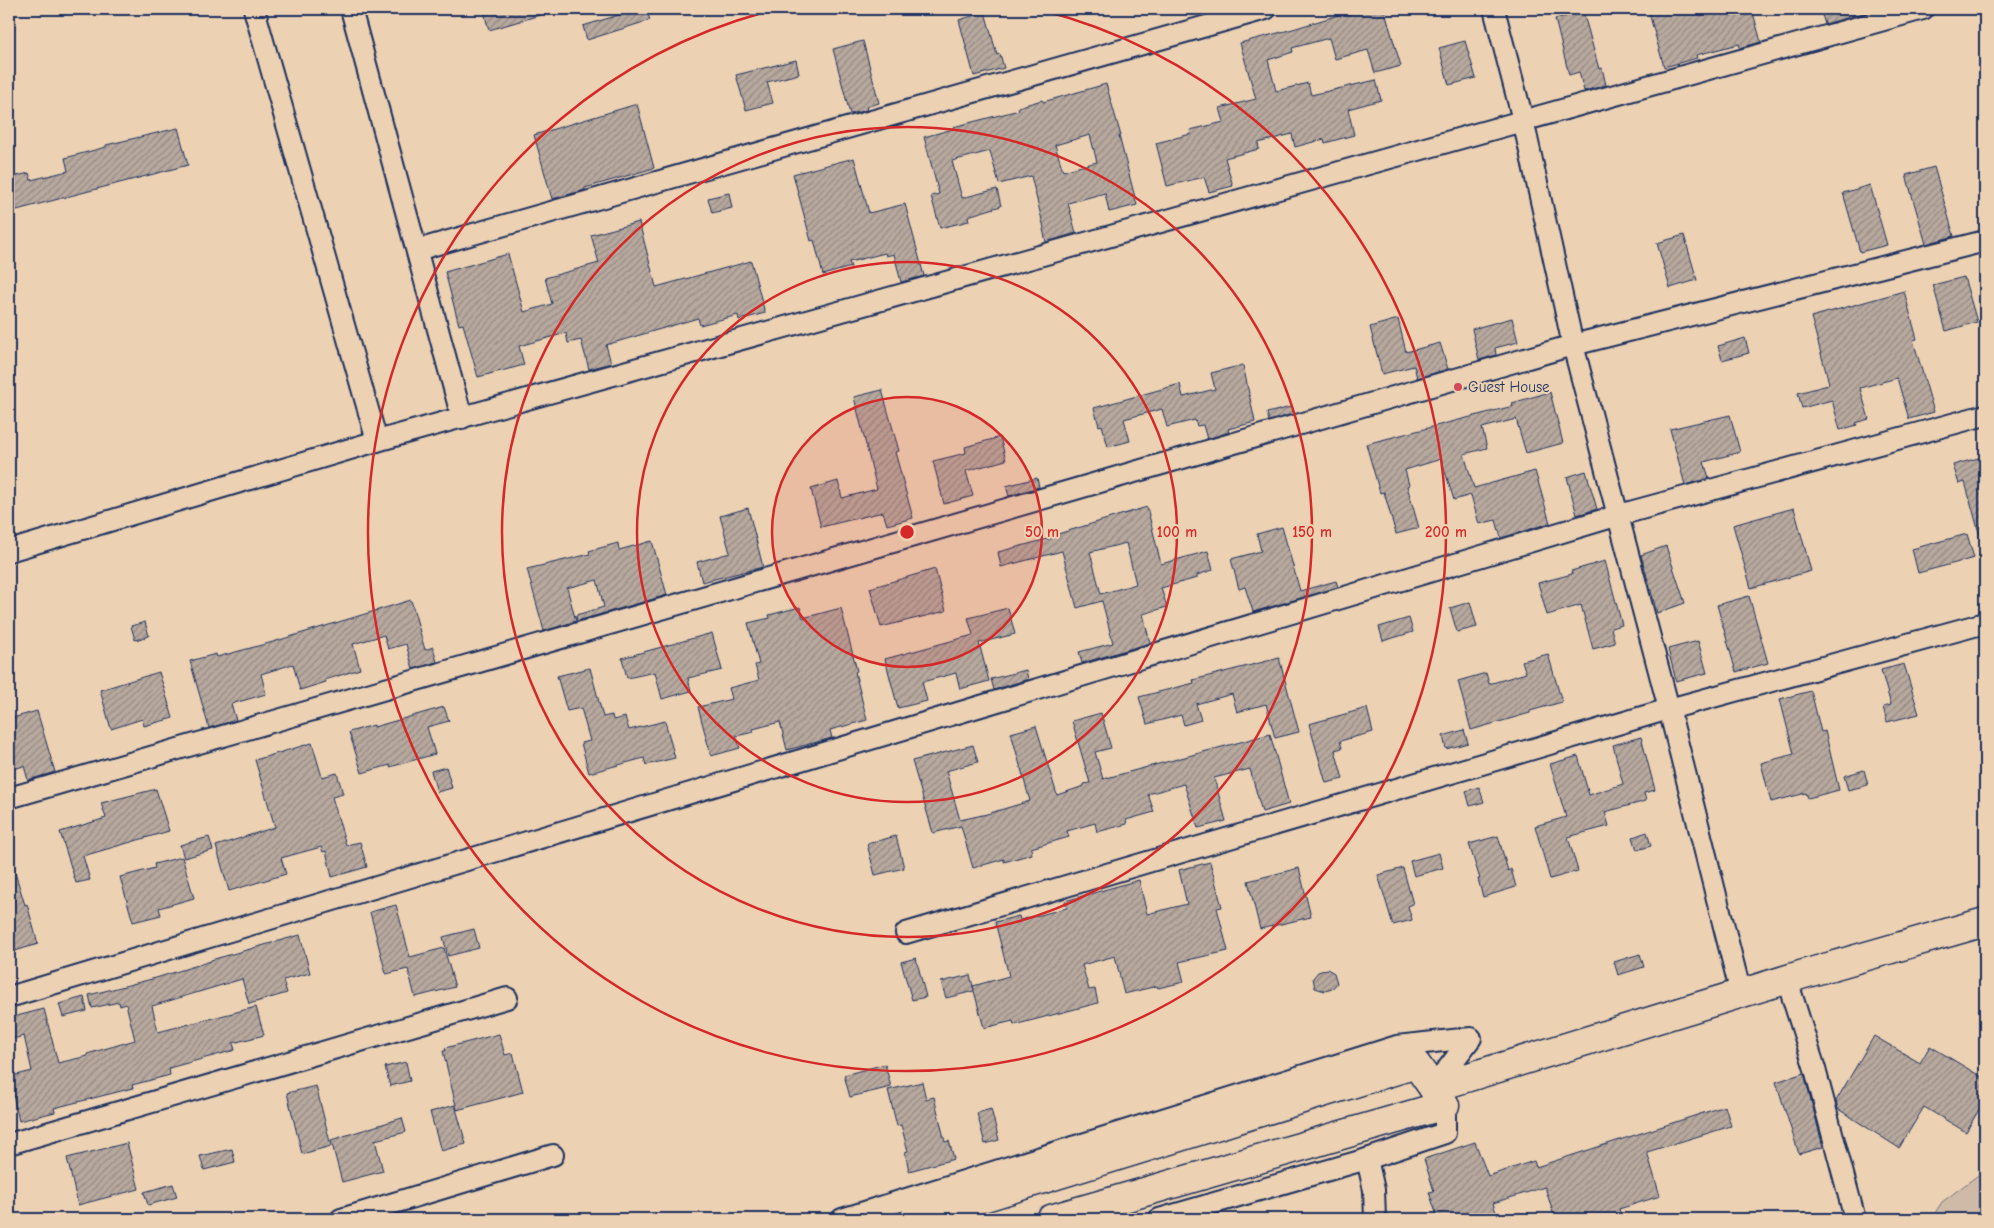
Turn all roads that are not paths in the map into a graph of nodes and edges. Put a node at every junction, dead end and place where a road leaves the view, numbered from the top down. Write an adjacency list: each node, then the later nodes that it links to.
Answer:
1 (254, 9): 12 (street)
2 (351, 9): 8 (street)
3 (1266, 9): 8 (street)
4 (1494, 9): 6 (street)
5 (1923, 9): 6 (street)
6 (1523, 120): 9 (street); 11 (street)
7 (1985, 241): 9 (street)
8 (417, 250): 11 (street)
9 (1573, 345): 13 (street); 17 (street)
10 (1985, 415): 13 (street)
11 (462, 418): 12 (street)
12 (377, 441): 14 (street)
13 (1619, 515): 16 (street); 22 (street)
14 (9, 551)
15 (1985, 623): 16 (street)
16 (1669, 709): 19 (street); 21 (street)
17 (9, 798)
18 (1985, 922): 20 (main road)
19 (906, 932)
20 (1787, 980): 21 (main road); 34 (street)
21 (1741, 994): 24 (main road)
22 (9, 997)
23 (507, 998): 25 (street)
24 (1439, 1097): 27 (street); 29 (street); 30 (main road); 31 (main road)
25 (9, 1144)
26 (553, 1155): 28 (street)
27 (1367, 1159): 32 (street); 33 (street)
28 (341, 1219)
29 (842, 1219)
30 (914, 1219)
31 (1051, 1219)
32 (1159, 1219)
33 (1375, 1219)
34 (1854, 1219)

